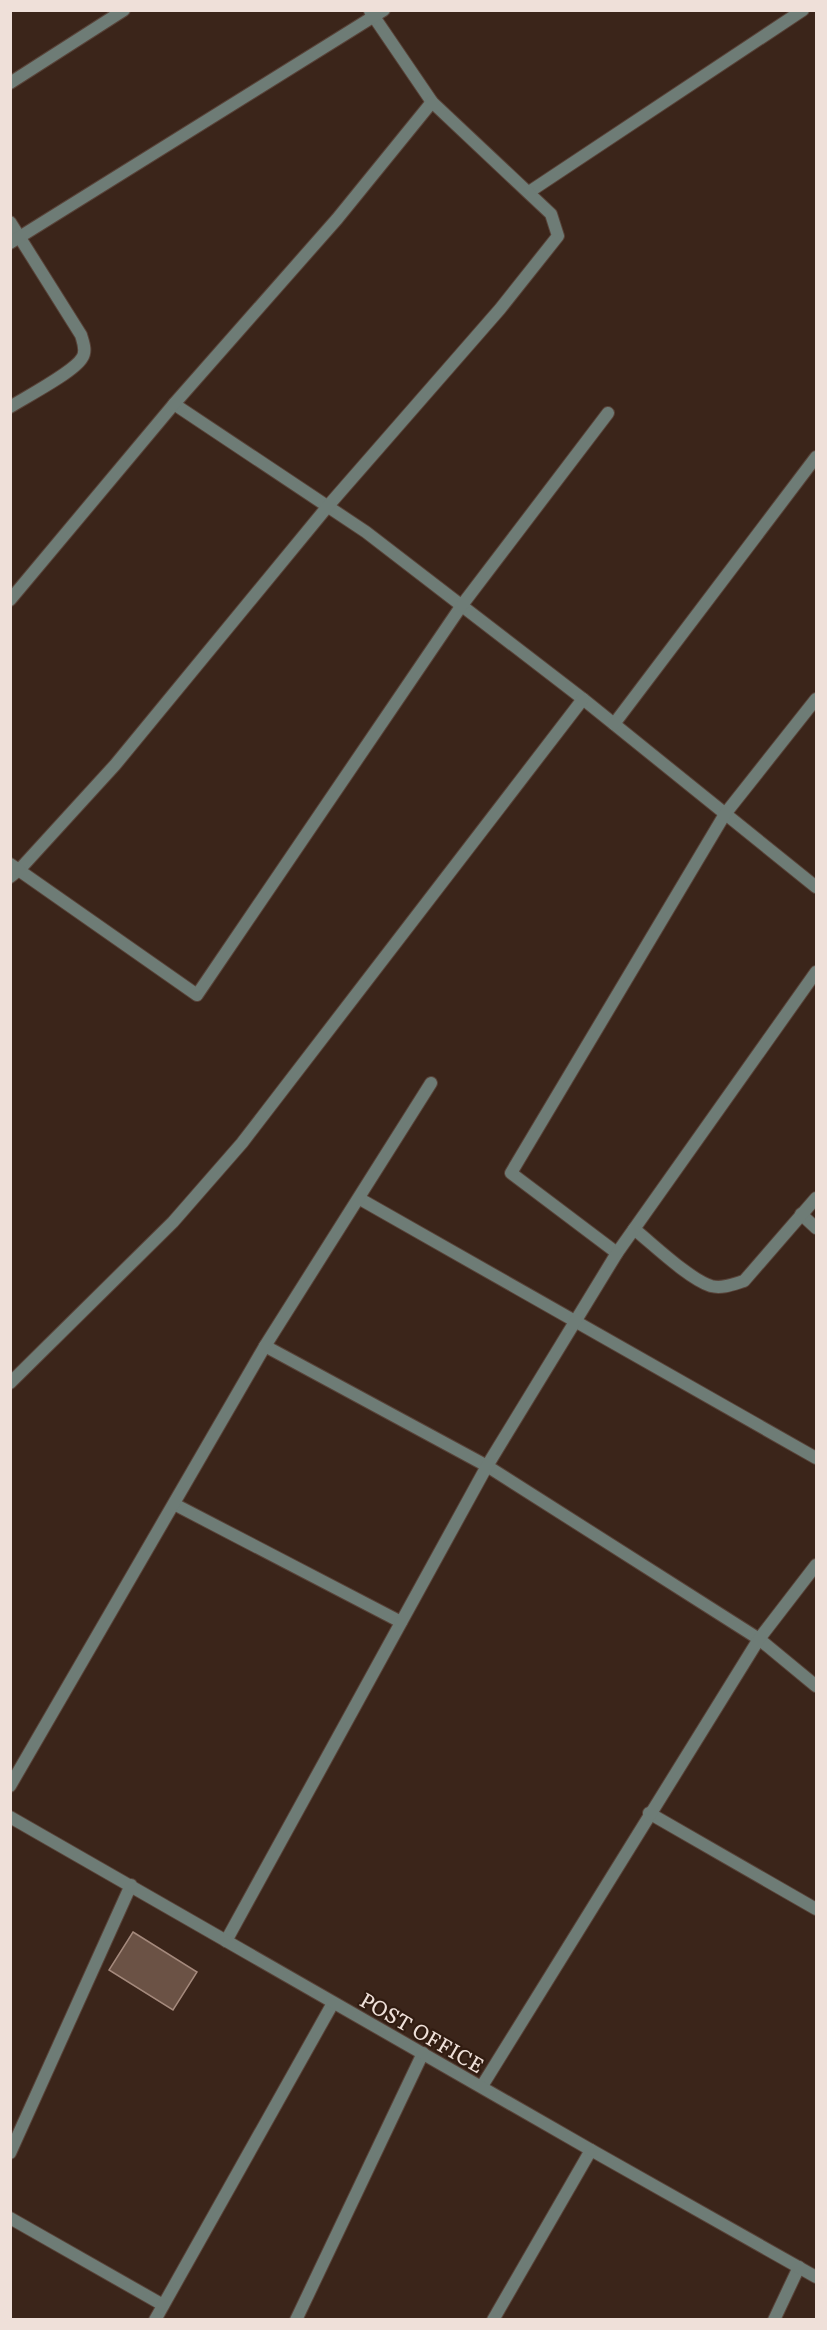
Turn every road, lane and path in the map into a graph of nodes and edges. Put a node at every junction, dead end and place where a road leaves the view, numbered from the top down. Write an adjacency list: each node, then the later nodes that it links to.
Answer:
1 (124, 10): 4 (street)
2 (803, 10): 6 (street)
3 (376, 12): 5 (street); 8 (street)
4 (10, 83)
5 (432, 102): 6 (street); 9 (street)
6 (529, 192): 13 (street)
7 (10, 222): 8 (street)
8 (16, 240): 10 (street)
9 (174, 404): 13 (street); 14 (street)
10 (10, 407)
11 (608, 413): 15 (street)
12 (816, 457): 18 (street)
13 (328, 506): 15 (street); 20 (street)
14 (10, 600)
15 (462, 605): 16 (street); 20 (street)
16 (583, 699): 18 (street); 32 (street)
17 (816, 699): 19 (street)
18 (614, 724): 19 (street)
19 (725, 814): 21 (street); 29 (street)
20 (14, 870)
21 (816, 887)
22 (816, 972): 28 (street)
23 (431, 1083): 25 (street)
24 (816, 1198): 26 (street)
25 (360, 1199): 30 (street); 31 (street)
26 (801, 1214): 27 (street); 28 (street)
27 (816, 1228)
28 (634, 1229): 29 (street)
29 (617, 1253): 30 (street)
30 (576, 1322): 33 (street); 34 (street)
31 (265, 1346): 34 (street); 35 (street)
32 (10, 1383)
33 (816, 1458)
34 (487, 1466): 37 (street); 38 (street)
35 (174, 1504): 37 (street); 40 (street)
36 (816, 1565): 38 (street)
37 (401, 1622): 45 (street)
38 (759, 1639): 39 (street); 41 (street)
39 (816, 1686)
40 (10, 1786)
41 (649, 1813): 44 (street); 48 (street)
42 (10, 1818): 43 (street, POST OFFICE)
43 (132, 1885): 45 (street, POST OFFICE); 50 (street)
44 (816, 1909)
45 (226, 1941): 46 (street, POST OFFICE)
46 (333, 2002): 47 (street, POST OFFICE); 54 (street)
47 (423, 2053): 48 (street, POST OFFICE); 56 (street)
48 (482, 2086): 49 (street, POST OFFICE)
49 (591, 2150): 52 (street, POST OFFICE); 57 (street)
50 (10, 2153)
51 (10, 2218): 54 (street)
52 (799, 2267): 53 (street, POST OFFICE); 58 (street)
53 (816, 2277)
54 (163, 2305): 55 (street)
55 (155, 2319)
56 (296, 2319)
57 (493, 2319)
58 (774, 2319)

